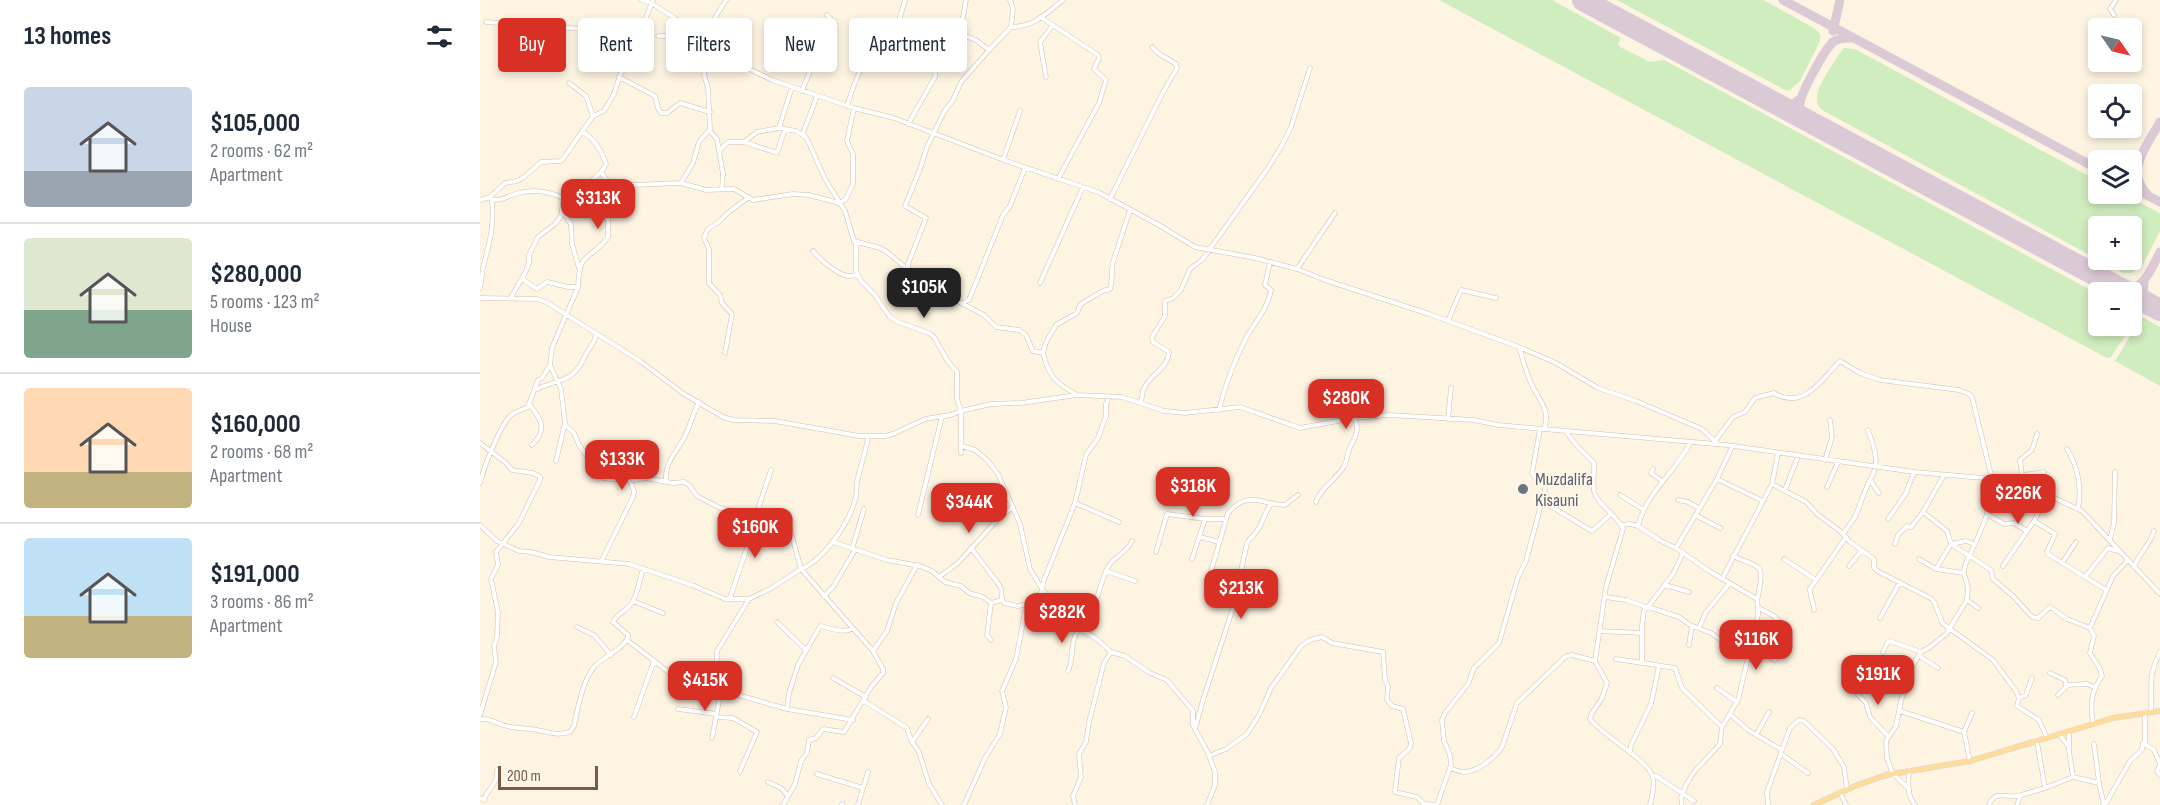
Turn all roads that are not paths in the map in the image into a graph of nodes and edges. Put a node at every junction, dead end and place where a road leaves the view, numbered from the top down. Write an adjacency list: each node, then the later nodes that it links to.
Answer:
1 (642, 0): 8 (street)
2 (726, 0): 13 (street)
3 (905, 0): 14 (street)
4 (966, 0): 23 (street)
5 (1010, 0): 18 (street)
6 (1063, 0): 15 (street)
7 (2116, 0): 10 (street)
8 (652, 1): 11 (street); 12 (street)
9 (827, 15): 34 (street)
10 (2114, 15)
11 (645, 18)
12 (676, 18)
13 (714, 18)
14 (900, 18)
15 (1042, 18): 17 (street); 18 (street)
16 (486, 22): 19 (street)
17 (1052, 26): 31 (street); 53 (street)
18 (1011, 27): 23 (street)
19 (578, 29)
20 (658, 36): 21 (street)
21 (666, 36)
22 (1152, 47): 61 (street)
23 (989, 50): 46 (street)
24 (1310, 68): 69 (street)
25 (752, 70): 33 (street)
26 (622, 72): 30 (street)
27 (704, 72): 39 (street)
28 (860, 72): 36 (street)
29 (935, 72): 41 (street)
30 (619, 77): 39 (street); 40 (street)
31 (1046, 77)
32 (569, 83): 40 (street)
33 (792, 87): 34 (street); 42 (street)
34 (802, 91): 35 (street)
35 (817, 96): 36 (street); 47 (street)
36 (847, 106): 37 (street)
37 (854, 108): 41 (street); 64 (street)
38 (1020, 111): 50 (street)
39 (710, 112): 45 (street)
40 (593, 116): 44 (street)
41 (908, 124): 46 (street)
42 (779, 128): 43 (street); 48 (street)
43 (785, 129): 47 (street); 48 (street)
44 (582, 130): 52 (street); 63 (street)
45 (709, 130): 49 (street); 54 (street)
46 (934, 134): 50 (street); 73 (street)
47 (804, 136): 64 (street)
48 (744, 142): 49 (street)
49 (720, 150): 57 (street)
50 (1003, 160): 51 (street)
51 (1025, 168): 53 (street); 83 (street)
52 (601, 172): 55 (street); 58 (street)
53 (1058, 179): 56 (street)
54 (681, 183): 55 (street); 57 (street)
55 (611, 186): 58 (street); 72 (street)
56 (1083, 187): 61 (street); 77 (street)
57 (722, 188): 59 (street)
58 (585, 192): 60 (street)
59 (748, 197): 64 (street); 88 (street)
60 (564, 198): 63 (street); 66 (street)
61 (1110, 199): 65 (street)
62 (480, 200): 63 (street)
63 (492, 200): 79 (street)
64 (840, 203): 68 (street)
65 (1130, 209): 69 (street); 89 (street)
66 (562, 211): 72 (street); 76 (street)
67 (1335, 213): 74 (street)
68 (856, 241): 73 (street); 75 (street)
69 (1209, 249): 71 (street); 97 (street)
70 (813, 251): 75 (street)
71 (1270, 262): 74 (street); 99 (street)
72 (579, 268): 78 (street)
73 (909, 269): 83 (street)
74 (1297, 269): 85 (street)
75 (858, 276): 100 (street)
76 (522, 279): 78 (street); 82 (street)
77 (1041, 283)
78 (578, 287): 84 (street)
79 (480, 288)
80 (480, 297): 82 (street)
81 (1496, 298): 85 (street)
82 (510, 299): 84 (street)
83 (962, 303): 89 (street)
84 (567, 316): 86 (street); 90 (street)
85 (1448, 321): 87 (street)
86 (596, 334): 91 (street); 96 (street)
87 (1520, 347): 106 (street); 113 (street)
88 (726, 353)
89 (1043, 353): 94 (street)
90 (550, 364): 91 (street); 93 (street)
91 (558, 382): 93 (street); 105 (street)
92 (1451, 388): 103 (street)
93 (535, 390): 98 (street)
94 (1077, 395): 95 (street); 100 (street)
95 (1109, 398): 97 (street); 151 (street)
96 (699, 402): 110 (street); 139 (street)
97 (1141, 402): 99 (street)
98 (530, 405): 114 (street); 118 (street)
99 (1219, 410): 102 (street)
100 (961, 411): 101 (street); 115 (street)
101 (942, 416): 110 (street); 163 (street)
102 (1354, 418): 103 (street); 152 (street)
103 (1448, 419): 106 (street)
104 (1830, 420): 122 (street)
105 (565, 425): 123 (street); 136 (street)
106 (1542, 429): 108 (street); 148 (street)
107 (1868, 430): 125 (street)
108 (1566, 431): 112 (street); 160 (street)
109 (2037, 434): 132 (street)
110 (868, 437): 180 (street)
111 (480, 443): 118 (street)
112 (1690, 443): 113 (street); 137 (street)
113 (1717, 443): 116 (street); 135 (street)
114 (532, 445)
115 (962, 446): 119 (street); 154 (street)
116 (1732, 446): 120 (street); 133 (street)
117 (2067, 449): 157 (street)
118 (491, 453): 140 (street); 183 (street)
119 (961, 453)
120 (1778, 453): 121 (street); 141 (street)
121 (1798, 456): 122 (street); 143 (street)
122 (1825, 460): 124 (street)
123 (556, 461)
124 (1838, 462): 125 (street); 142 (street)
125 (1876, 467): 128 (street); 134 (street)
126 (1653, 469): 137 (street)
127 (771, 470): 162 (street)
128 (1914, 472): 131 (street); 167 (street)
129 (2044, 472): 132 (street)
130 (2115, 472): 178 (street)
131 (1944, 475): 135 (street); 159 (street)
132 (2022, 476): 138 (street)
133 (1716, 479): 150 (street); 155 (street)
134 (1870, 480): 144 (street); 176 (street)
135 (1992, 480): 138 (street); 161 (street)
136 (630, 481): 139 (street); 199 (street)
137 (1662, 481): 158 (street)
138 (2019, 481): 145 (street)
139 (666, 482): 162 (street)
140 (480, 483)
141 (1772, 484): 143 (street); 150 (street)
142 (1827, 487)
143 (1785, 490): 176 (street)
144 (1880, 493)
145 (2048, 494): 157 (street); 168 (street)
146 (1298, 495): 153 (street)
147 (1620, 495): 158 (street)
148 (1541, 501): 160 (street); 317 (street)
149 (1678, 501): 155 (street)
150 (1762, 501): 194 (street)
151 (1075, 502): 169 (street); 220 (street)
152 (1316, 502)
153 (1272, 503): 166 (street); 214 (street)
154 (1013, 507): 187 (street); 220 (street)
155 (1699, 508): 164 (street)
156 (864, 509): 189 (street)
157 (2078, 509): 178 (street)
158 (1644, 510): 172 (street)
159 (1923, 512): 184 (street); 185 (street)
160 (1610, 514): 171 (street)
161 (1987, 514): 174 (street); 186 (street)
162 (757, 515): 207 (street); 226 (street)
163 (918, 515)
164 (1695, 515): 173 (street); 188 (street)
165 (1205, 519): 166 (street); 177 (street); 191 (street)
166 (1226, 519): 181 (street)
167 (1888, 519)
168 (2034, 521): 174 (street); 201 (street)
169 (1119, 522)
170 (480, 525): 183 (street)
171 (1622, 525): 172 (street); 225 (street)
172 (1638, 526): 188 (street)
173 (1720, 528)
174 (2027, 531): 204 (street)
175 (2154, 531): 205 (street)
176 (1844, 536): 190 (street); 215 (street)
177 (1200, 537): 181 (street); 196 (street)
178 (2110, 539): 192 (street)
179 (1132, 541): 209 (street)
180 (833, 542): 189 (street); 207 (street)
181 (1219, 542): 214 (street)
182 (2076, 542): 201 (street)
183 (503, 543): 199 (street); 293 (street)
184 (1895, 544)
185 (1951, 544): 186 (street); 195 (street); 208 (street)
186 (1974, 544): 195 (street)
187 (971, 548): 211 (street); 229 (street)
188 (1676, 548): 193 (street)
189 (853, 550): 202 (street); 224 (street)
190 (1861, 551): 203 (street); 217 (street)
191 (1156, 552)
192 (2122, 552): 200 (street); 212 (street)
193 (1683, 553): 213 (street); 219 (street)
194 (1733, 556): 213 (street); 228 (street)
195 (1969, 556): 210 (street); 247 (street)
196 (1192, 559)
197 (1784, 559): 215 (street)
198 (1919, 559): 208 (street)
199 (602, 560): 206 (street)
200 (2128, 560): 205 (street); 221 (street)
201 (2062, 563): 212 (street)
202 (917, 565): 211 (street); 257 (street)
203 (1849, 566)
204 (2003, 566)
205 (2134, 567): 223 (street)
206 (643, 568): 226 (street); 231 (street)
207 (801, 569): 224 (street); 227 (street)
208 (1936, 569): 210 (street)
209 (1106, 571): 216 (street); 245 (street)
210 (1964, 573): 230 (street)
211 (939, 577): 232 (street)
212 (2085, 577): 221 (street)
213 (1722, 579): 218 (street)
214 (1239, 580): 299 (street)
215 (1816, 580): 237 (street)
216 (1134, 581)
217 (1900, 582): 239 (street); 248 (street)
218 (1730, 584): 228 (street); 246 (street)
219 (1665, 585): 222 (street); 234 (street)
220 (1042, 589): 233 (street); 245 (street)
221 (2106, 590): 247 (street)
222 (1689, 592)
223 (2160, 594)
224 (824, 596): 244 (street)
225 (1605, 597): 234 (street); 249 (street)
226 (730, 598): 227 (street)
227 (749, 599): 278 (street)
228 (1756, 599): 235 (street)
229 (1002, 600): 232 (street); 233 (street)
230 (1967, 600): 236 (street); 248 (street)
231 (633, 601): 238 (street); 252 (street)
232 (991, 603): 253 (street)
233 (1029, 604): 344 (street)
234 (1647, 607): 242 (street); 251 (street)
235 (1759, 608): 241 (street); 250 (street)
236 (1978, 608)
237 (1814, 610)
238 (663, 613)
239 (1880, 618)
240 (777, 622): 256 (street)
241 (1782, 624)
242 (1692, 626): 246 (street); 254 (street)
243 (577, 627): 262 (street)
244 (853, 628): 256 (street); 257 (street)
245 (1079, 628): 258 (street); 270 (street)
246 (1699, 628): 255 (street)
247 (2090, 628): 275 (street)
248 (1949, 629): 261 (street); 280 (street)
249 (1600, 631): 251 (street); 266 (street)
250 (1754, 632): 255 (street); 264 (street)
251 (1642, 633): 267 (street)
252 (627, 640): 262 (street); 265 (street)
253 (991, 640)
254 (1689, 645)
255 (1751, 648): 282 (street)
256 (806, 650): 284 (street)
257 (873, 651): 281 (street)
258 (1111, 652): 299 (street); 345 (street)
259 (1883, 652): 261 (street)
260 (2160, 652): 286 (street)
261 (1920, 654): 269 (street); 285 (street)
262 (611, 655): 293 (street)
263 (1616, 659): 267 (street)
264 (1775, 660)
265 (654, 661): 278 (street); 294 (street)
266 (1595, 661): 313 (street); 317 (street)
267 (1642, 663): 268 (street)
268 (1659, 666): 298 (street); 313 (street)
269 (1938, 668)
270 (1068, 671)
271 (2050, 673): 274 (street)
272 (833, 678): 281 (street)
273 (2032, 678): 280 (street)
274 (2066, 686): 275 (street); 279 (street)
275 (2094, 687): 297 (street)
276 (1717, 688): 282 (street)
277 (1853, 689): 304 (street)
278 (718, 690): 284 (street); 292 (street)
279 (2058, 695)
280 (2019, 698): 306 (street)
281 (865, 699): 296 (street); 307 (street)
282 (1737, 702): 291 (street)
283 (678, 709): 292 (street)
284 (788, 709): 296 (street)
285 (1900, 711): 300 (street); 304 (street)
286 (2151, 711): 287 (main road); 290 (main road)
287 (2160, 711)
288 (1769, 712): 302 (street)
289 (1972, 712): 300 (street)
290 (2145, 712): 297 (main road); 309 (street)
291 (1730, 714): 298 (street); 302 (street)
292 (716, 715): 305 (street); 319 (street)
293 (480, 717)
294 (633, 717)
295 (928, 719): 307 (street)
296 (853, 720): 337 (street)
297 (2093, 723): 301 (main road)
298 (1722, 727): 335 (street)
299 (1195, 729): 314 (street)
300 (1964, 732): 315 (street)
301 (2069, 732): 303 (main road); 311 (street)
302 (1756, 735): 312 (street)
303 (2060, 735): 306 (main road); 311 (street)
304 (1888, 736): 324 (street)
305 (712, 738)
306 (2047, 739): 308 (main road)
307 (912, 742): 343 (street)
308 (2037, 742): 315 (main road); 331 (street)
309 (2145, 743): 316 (street); 356 (street)
310 (2094, 744): 329 (street)
311 (2069, 747): 327 (street)
312 (1782, 752): 322 (street); 333 (street); 350 (street)
313 (1630, 753): 326 (street)
314 (1209, 756): 340 (street); 346 (street)
315 (1970, 760): 321 (main road)
316 (2160, 765): 325 (street)
317 (1450, 768): 347 (street)
318 (497, 770): 338 (street)
319 (740, 771)
320 (868, 772): 330 (street)
321 (1909, 772): 324 (main road); 332 (street)
322 (1808, 773)
323 (817, 774): 330 (street)
324 (1893, 774): 332 (street); 333 (main road)
325 (2160, 775)
326 (1653, 776): 335 (street); 348 (street)
327 (2073, 777): 329 (street); 331 (street)
328 (768, 782): 337 (street)
329 (2099, 783): 356 (street)
330 (863, 788): 342 (street)
331 (2046, 788): 336 (street)
332 (1909, 789): 353 (street)
333 (1847, 790): 334 (main road)
334 (1840, 792): 351 (main road); 352 (street)
335 (1682, 794): 339 (street); 349 (street)
336 (2020, 795): 354 (street); 355 (street)
337 (788, 796): 341 (street)
338 (480, 798)
339 (1694, 801)
340 (1426, 804): 347 (street)
341 (783, 805)
342 (858, 805)
343 (942, 805)
344 (964, 805)
345 (1075, 805)
346 (1207, 805)
347 (1437, 805)
348 (1650, 805)
349 (1682, 805)
350 (1768, 805)
351 (1814, 805)
352 (1846, 805)
353 (1915, 805)
354 (1989, 805)
355 (2017, 805)
356 (2104, 805)

